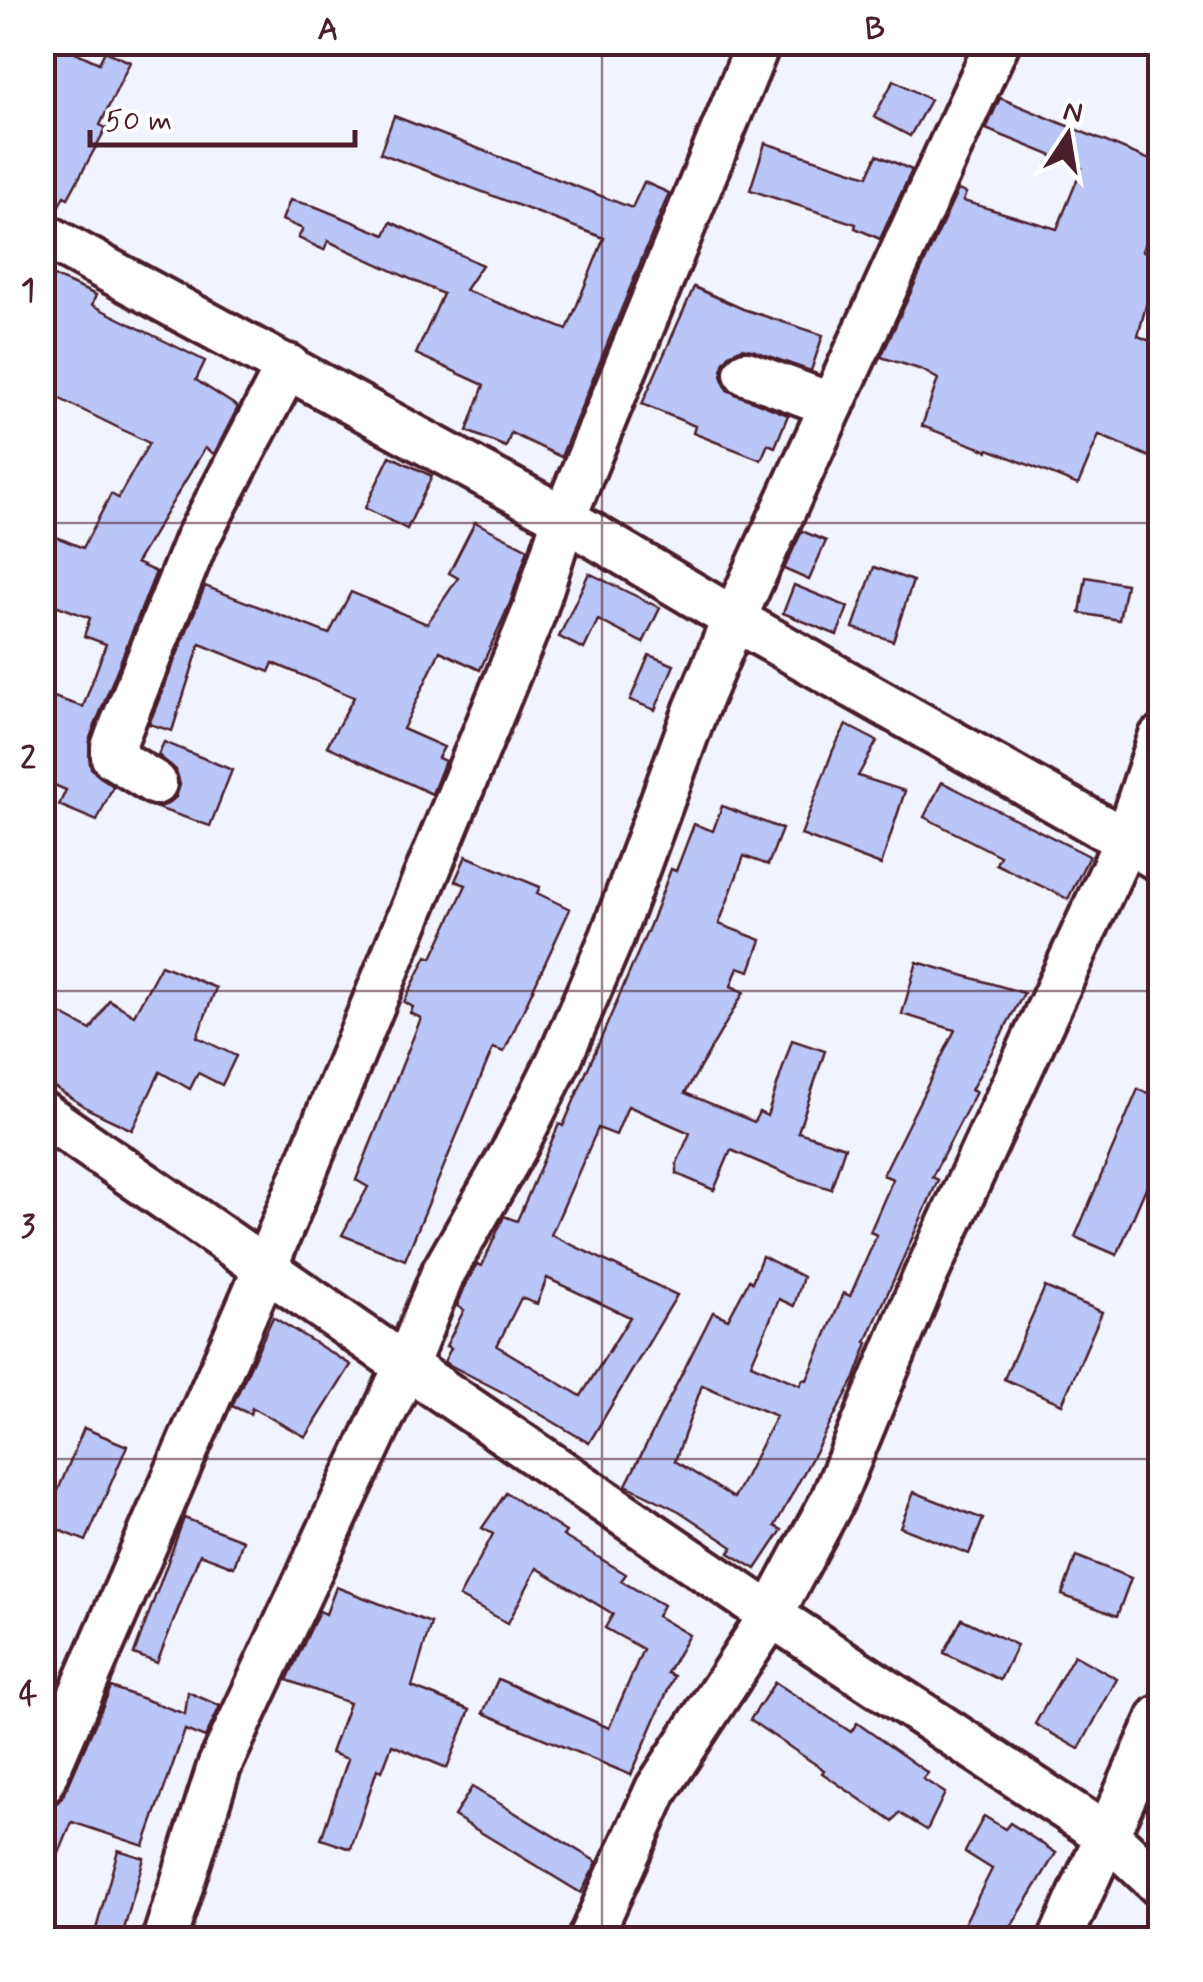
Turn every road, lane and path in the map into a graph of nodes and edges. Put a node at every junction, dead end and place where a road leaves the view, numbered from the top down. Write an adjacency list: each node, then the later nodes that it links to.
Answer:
1 (759, 42): 7 (street)
2 (998, 42): 6 (street)
3 (42, 234): 4 (street)
4 (288, 366): 7 (street); 10 (street)
5 (746, 373): 6 (street)
6 (832, 405): 8 (street)
7 (564, 518): 8 (street); 13 (street)
8 (734, 619): 11 (street); 14 (street)
9 (1160, 738): 11 (street)
10 (155, 784)
11 (1144, 850): 15 (street)
12 (42, 1113): 13 (street)
13 (266, 1266): 14 (street); 17 (street)
14 (406, 1366): 15 (street); 20 (street)
15 (772, 1615): 18 (street); 21 (street)
16 (1160, 1718): 18 (street)
17 (42, 1782)
18 (1108, 1837): 19 (street); 22 (street)
19 (1160, 1884)
20 (164, 1940)
21 (588, 1940)
22 (1060, 1940)

